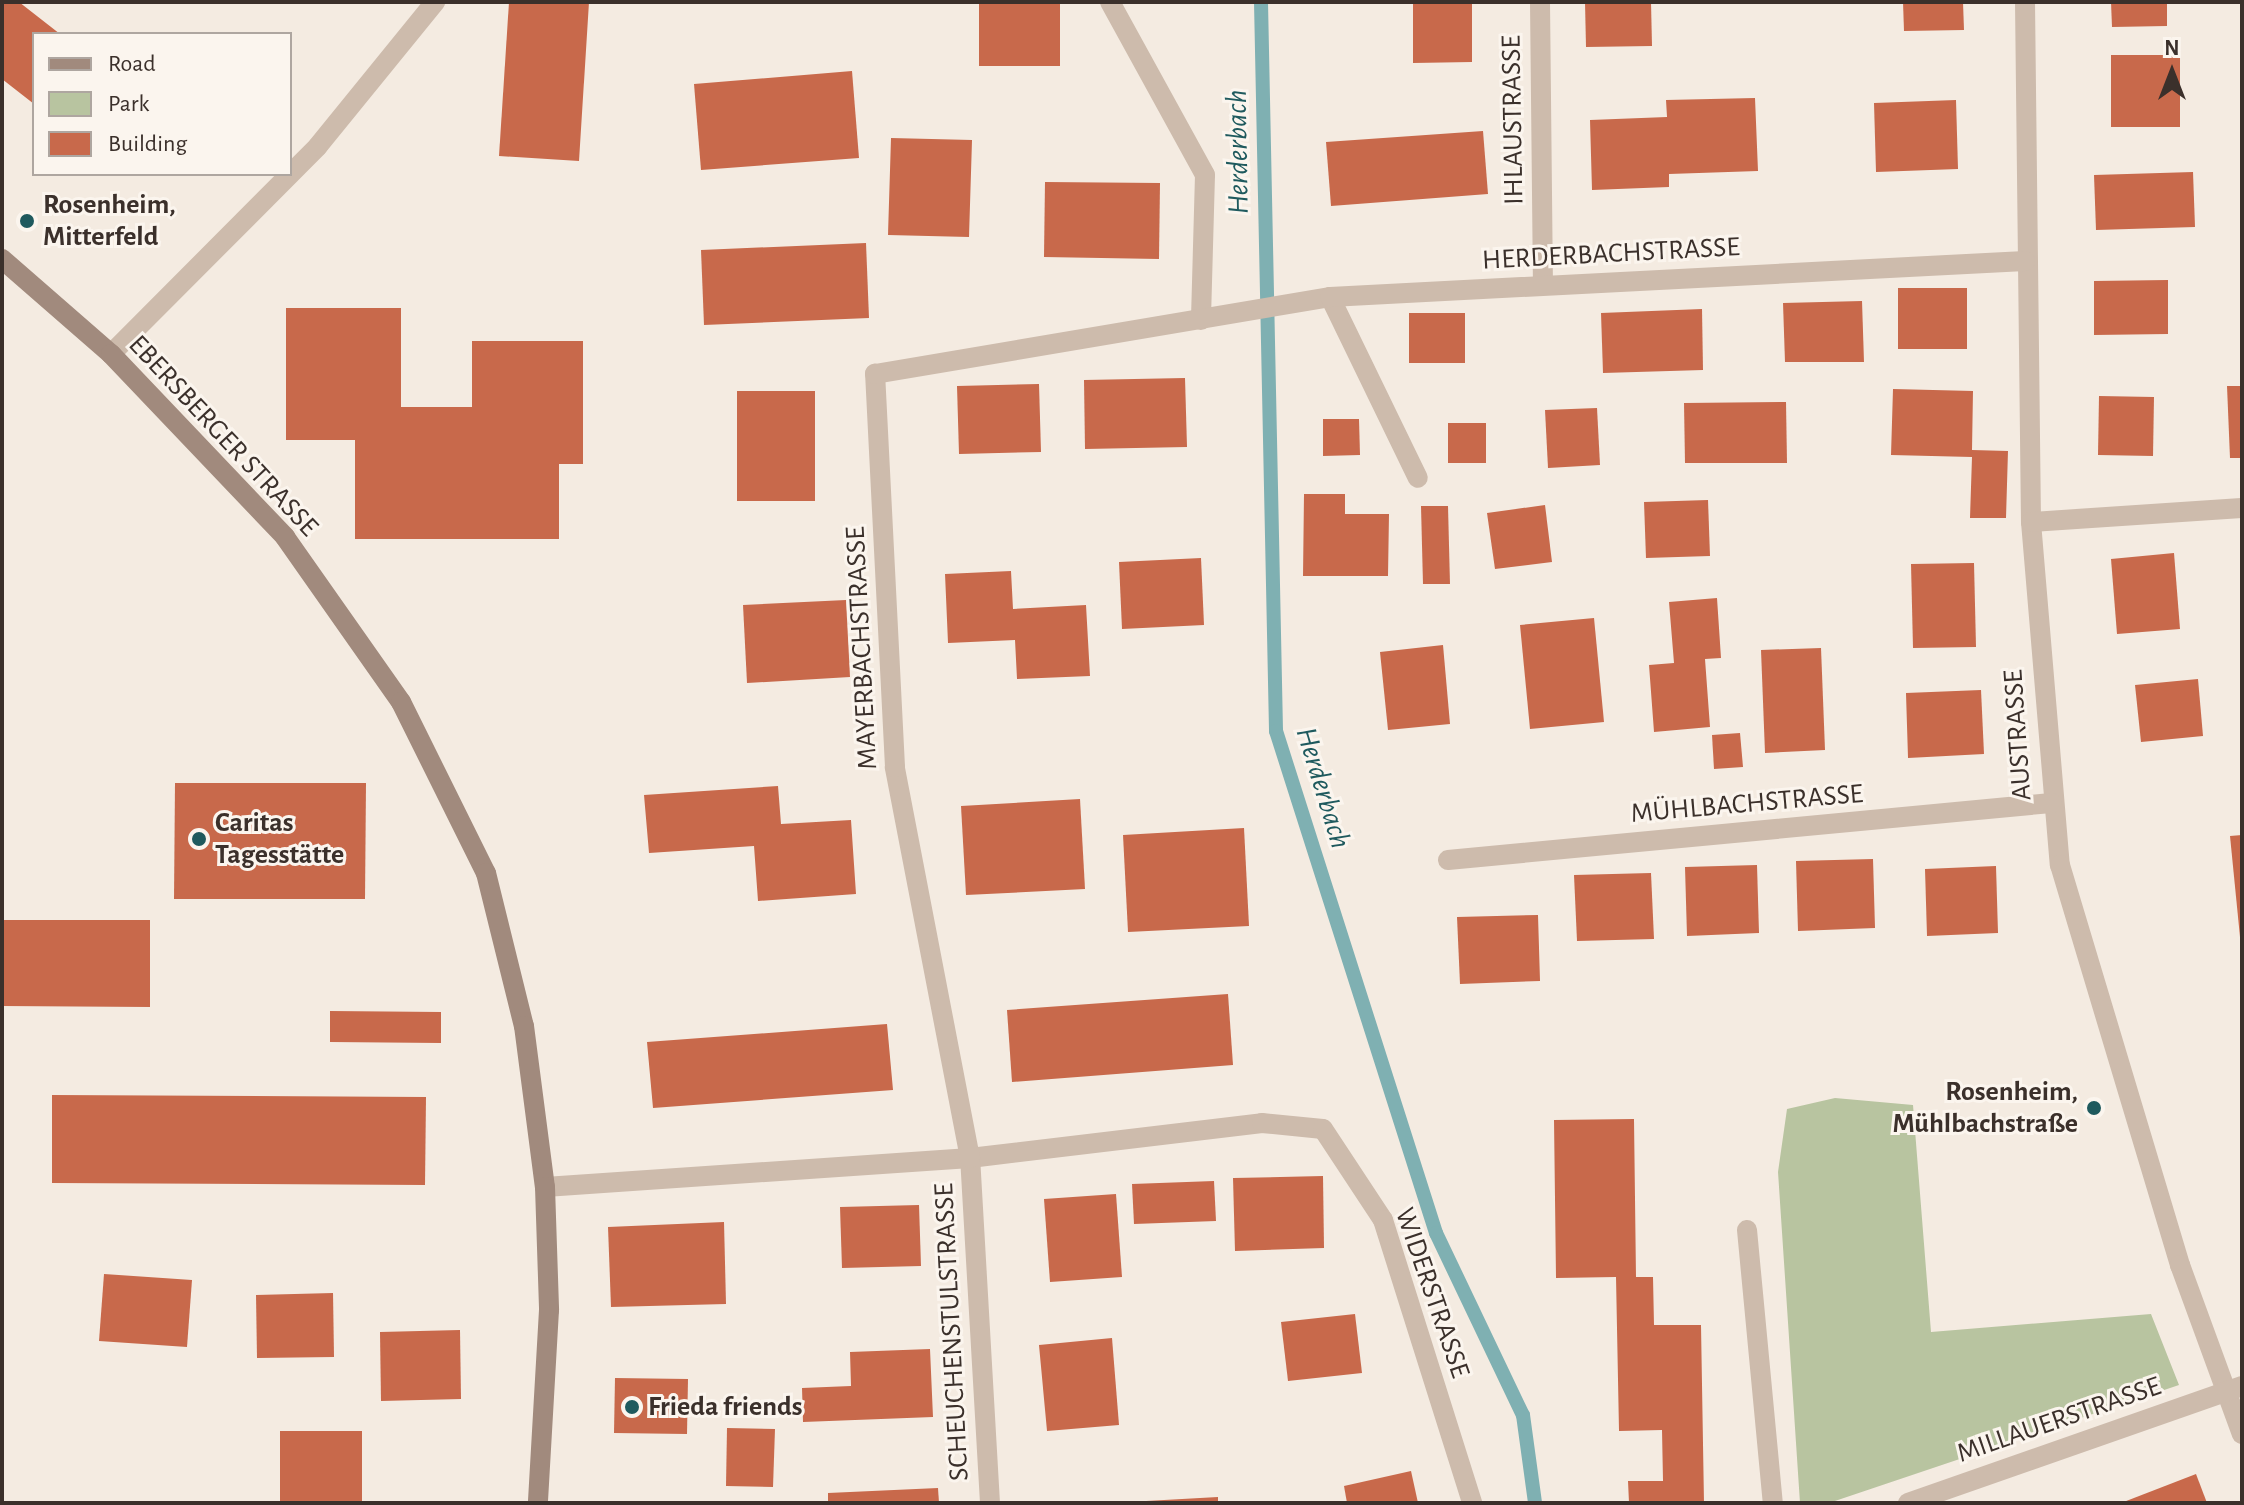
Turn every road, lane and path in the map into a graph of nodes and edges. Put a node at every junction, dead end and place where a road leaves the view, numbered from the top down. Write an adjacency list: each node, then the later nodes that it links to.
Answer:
1 (435, 2): 5 (street)
2 (1110, 2): 11 (street)
3 (1540, 2): 9 (street, IHLAUSTRASSE)
4 (2025, 2): 8 (street, AUSTRASSE)
5 (292, 172)
6 (288, 176): 12 (street)
7 (2, 259): 12 (street, EBERSBERGER STRASSE)
8 (2025, 261): 9 (street, HERDERBACHSTRASSE); 15 (street, AUSTRASSE)
9 (1543, 285): 10 (street, HERDERBACHSTRASSE)
10 (1326, 298): 11 (street, HERDERBACHSTRASSE); 13 (street)
11 (1206, 320): 18 (street, MAYERBACHSTRASSE)
12 (111, 354): 19 (street, EBERSBERGER STRASSE)
13 (1418, 478)
14 (2242, 508): 15 (street)
15 (2031, 522): 16 (street, AUSTRASSE)
16 (2051, 803): 17 (street, MÜHLBACHSTRASSE); 21 (street, AUSTRASSE)
17 (1448, 860)
18 (970, 1158): 19 (street); 24 (street, SCHEUCHENSTULSTRASSE); 25 (street, WIDERSTRASSE)
19 (545, 1187): 23 (street, EBERSBERGER STRASSE)
20 (1747, 1230): 26 (street)
21 (2235, 1388): 22 (street, AUSTRASSE); 27 (street, MILLAUERSTRASSE)
22 (2242, 1434)
23 (538, 1503)
24 (990, 1503)
25 (1472, 1503)
26 (1773, 1503)
27 (1908, 1503)

